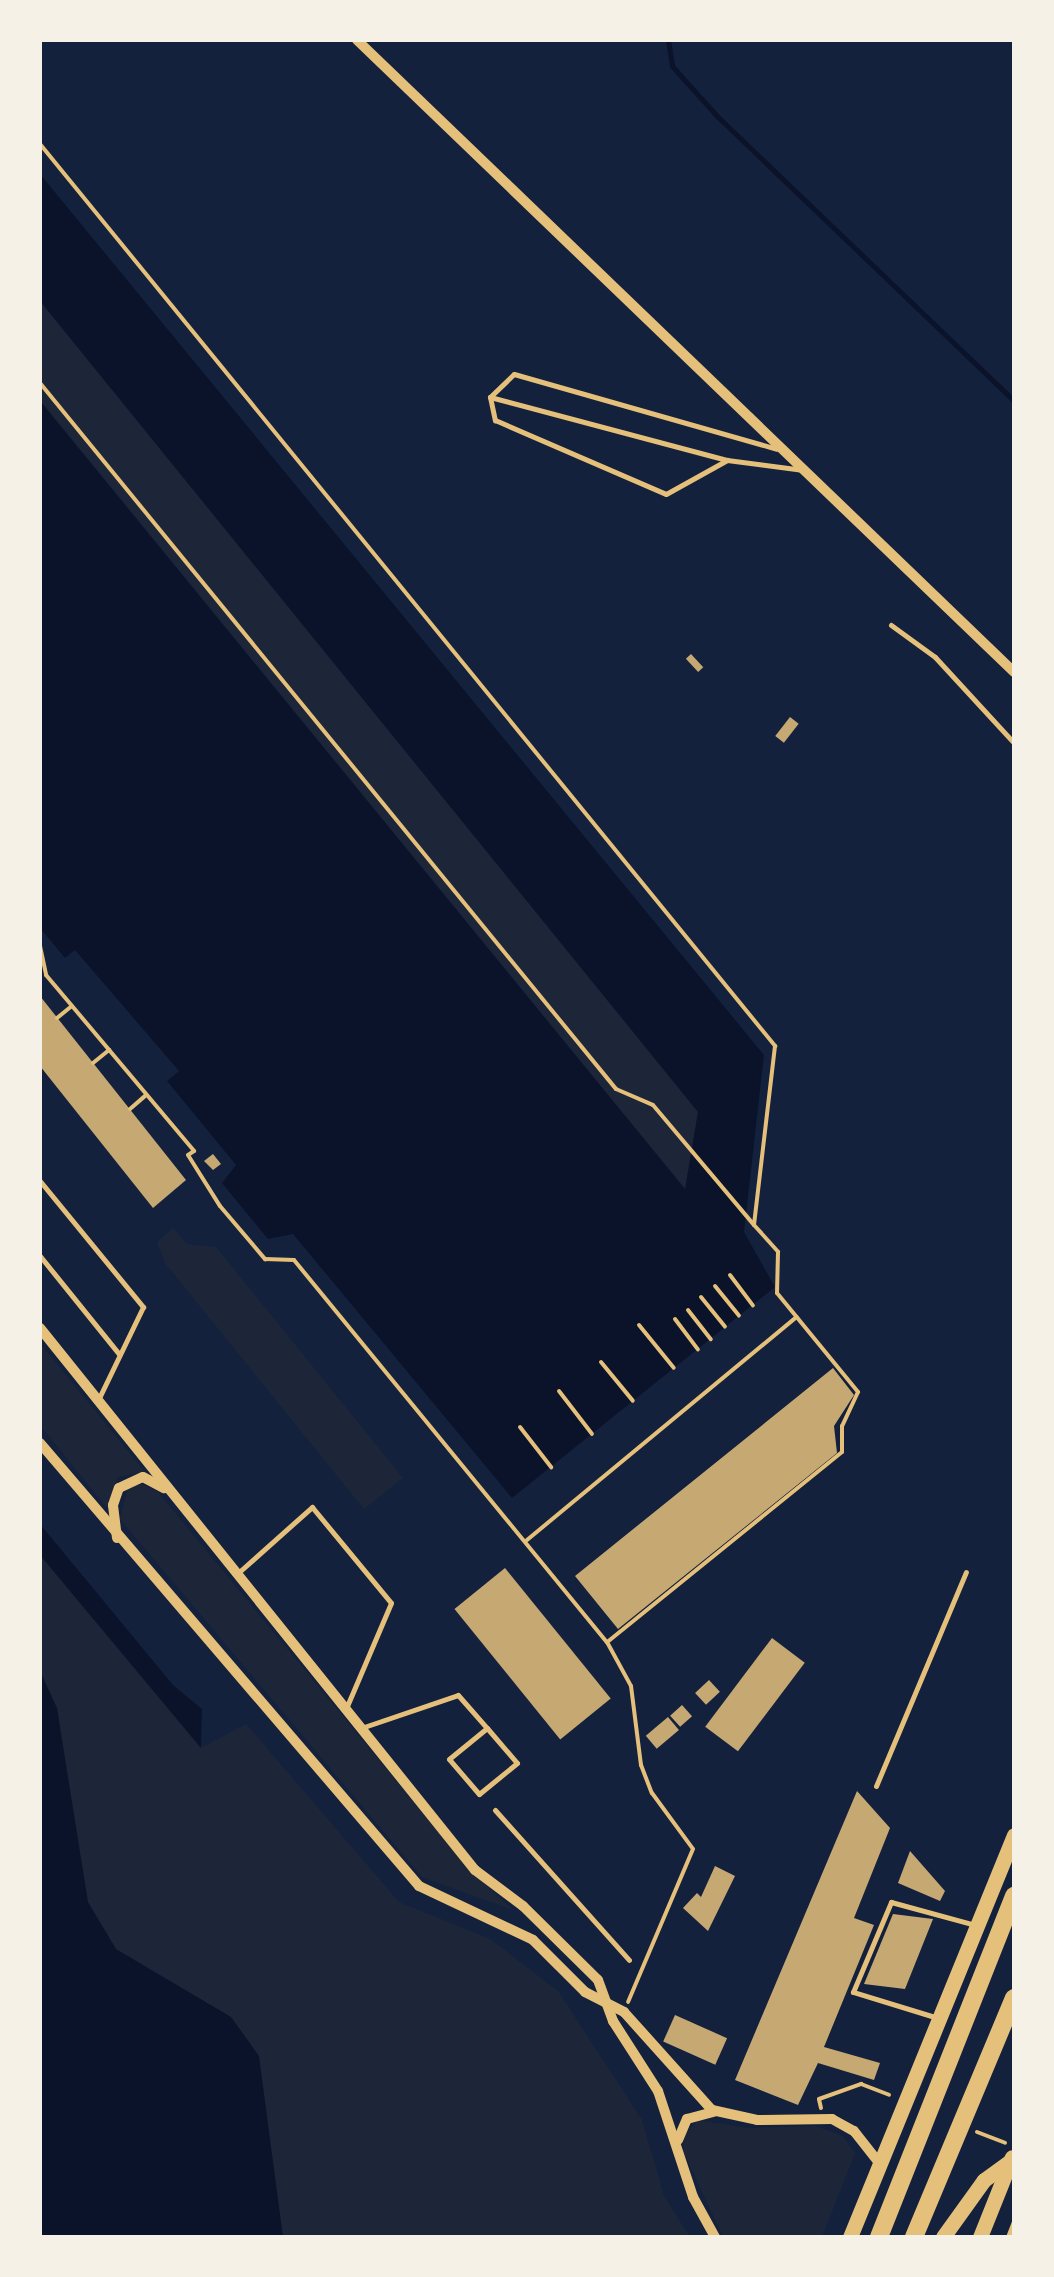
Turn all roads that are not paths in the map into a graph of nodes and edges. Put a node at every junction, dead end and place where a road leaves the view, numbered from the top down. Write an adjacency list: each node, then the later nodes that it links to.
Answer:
1 (357, 40): 3 (street)
2 (490, 396): 3 (lane); 4 (lane); 4 (lane)
3 (785, 452): 5 (street)
4 (727, 460): 5 (lane)
5 (804, 470): 7 (street)
6 (891, 625): 8 (lane)
7 (1014, 672)
8 (1014, 743)
9 (40, 1180): 12 (lane)
10 (40, 1256): 12 (lane)
11 (40, 1328): 13 (street)
12 (119, 1354): 13 (lane)
13 (98, 1400): 15 (street)
14 (40, 1443): 16 (street)
15 (170, 1490): 16 (street); 18 (street)
16 (117, 1538): 29 (street)
17 (966, 1572): 22 (lane)
18 (237, 1574): 19 (street); 19 (lane)
19 (346, 1710): 20 (street)
20 (361, 1728): 21 (lane); 29 (street)
21 (486, 1728): 21 (lane)
22 (876, 1786)
23 (494, 1810): 27 (lane)
24 (1014, 1834): 26 (main road)
25 (1014, 1896): 38 (highway)
26 (978, 1926): 30 (main road); 30 (lane)
27 (629, 1960)
28 (1014, 1998): 39 (highway)
29 (606, 2004): 31 (street); 32 (street)
30 (940, 2018): 34 (main road)
31 (720, 2114): 32 (street); 34 (street)
32 (678, 2143): 36 (street)
33 (1013, 2156): 40 (main road); 41 (main road)
34 (880, 2164): 37 (main road)
35 (1014, 2221): 42 (lane)
36 (715, 2237)
37 (850, 2237)
38 (879, 2237)
39 (914, 2237)
40 (944, 2237)
41 (980, 2237)
42 (1008, 2237)

